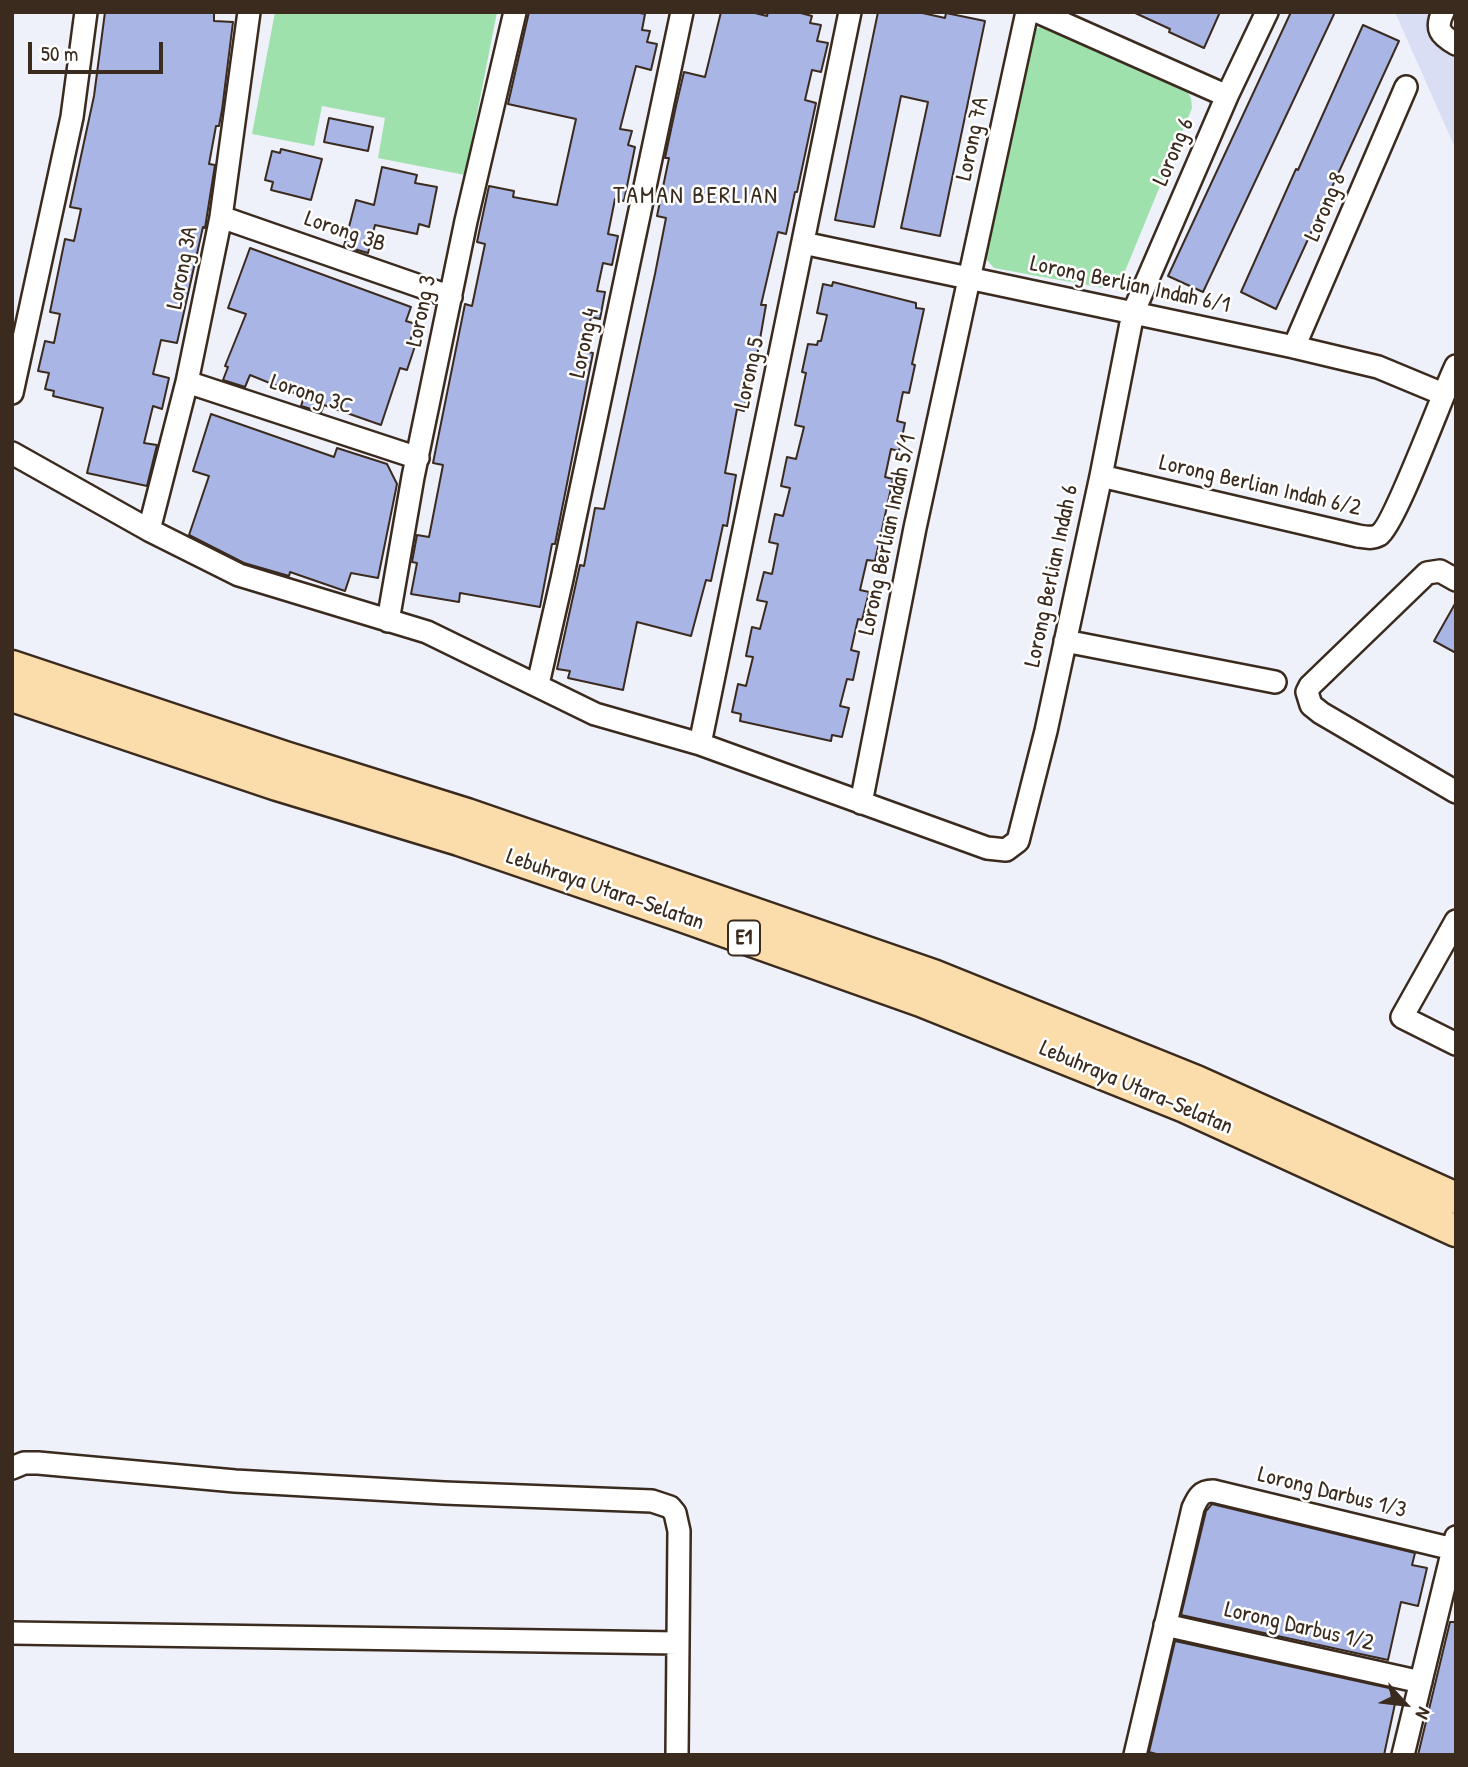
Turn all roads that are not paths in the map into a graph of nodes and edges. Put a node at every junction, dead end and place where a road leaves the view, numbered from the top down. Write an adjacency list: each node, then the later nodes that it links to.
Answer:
1 (86, 12): 21 (street)
2 (249, 12): 13 (street, Lorong 3A)
3 (514, 12): 16 (street, Lorong 3)
4 (682, 12): 32 (street, Lorong 4)
5 (850, 12): 14 (street, Lorong 5)
6 (1027, 12): 15 (street, Lorong 7A)
7 (1038, 12): 12 (street)
8 (1267, 12): 12 (street, Lorong 6)
9 (1443, 12): 10 (street)
10 (1456, 44)
11 (1405, 87): 18 (street, Lorong 8)
12 (1227, 96): 17 (street, Lorong 6)
13 (220, 217): 16 (street, Lorong 3B); 20 (street, Lorong 3A)
14 (803, 243): 15 (street, Lorong Berlian Indah 6/1); 34 (street, Lorong 5)
15 (970, 278): 17 (street, Lorong Berlian Indah 6/1); 36 (street, Lorong Berlian Indah 5/1)
16 (451, 297): 24 (street, Lorong 3)
17 (1133, 313): 18 (street, Lorong Berlian Indah 6/1); 25 (street, Lorong Berlian Indah 6)
18 (1294, 347): 22 (street, Lorong Berlian Indah 6/1)
19 (1456, 366): 22 (street)
20 (187, 382): 24 (street, Lorong 3C); 26 (street, Lorong 3A)
21 (12, 393)
22 (1443, 394): 25 (street, Lorong Berlian Indah 6/2)
23 (12, 453): 26 (street)
24 (418, 458): 28 (street, Lorong 3)
25 (1101, 476): 29 (street, Lorong Berlian Indah 6)
26 (149, 530): 28 (street)
27 (1448, 575): 35 (street)
28 (388, 621): 32 (street)
29 (1065, 641): 31 (street); 36 (street, Lorong Berlian Indah 6)
30 (12, 666): 39 (highway, Lebuhraya Utara–Selatan / E1)
31 (1275, 682)
32 (538, 684): 34 (street)
33 (12, 696): 40 (highway, Lebuhraya Utara–Selatan / E1)
34 (700, 744): 36 (street)
35 (1456, 792)
36 (860, 803)
37 (1456, 921): 38 (street)
38 (1456, 1044)
39 (1456, 1198)
40 (1456, 1231)
41 (12, 1468): 45 (street)
42 (1454, 1543): 43 (street, Lorong Darbus 1/3); 46 (street)
43 (1165, 1625): 46 (street, Lorong Darbus 1/2); 48 (street)
44 (12, 1633): 45 (street)
45 (677, 1643): 47 (street)
46 (1421, 1682): 49 (street)
47 (677, 1755)
48 (1135, 1755)
49 (1403, 1755)

